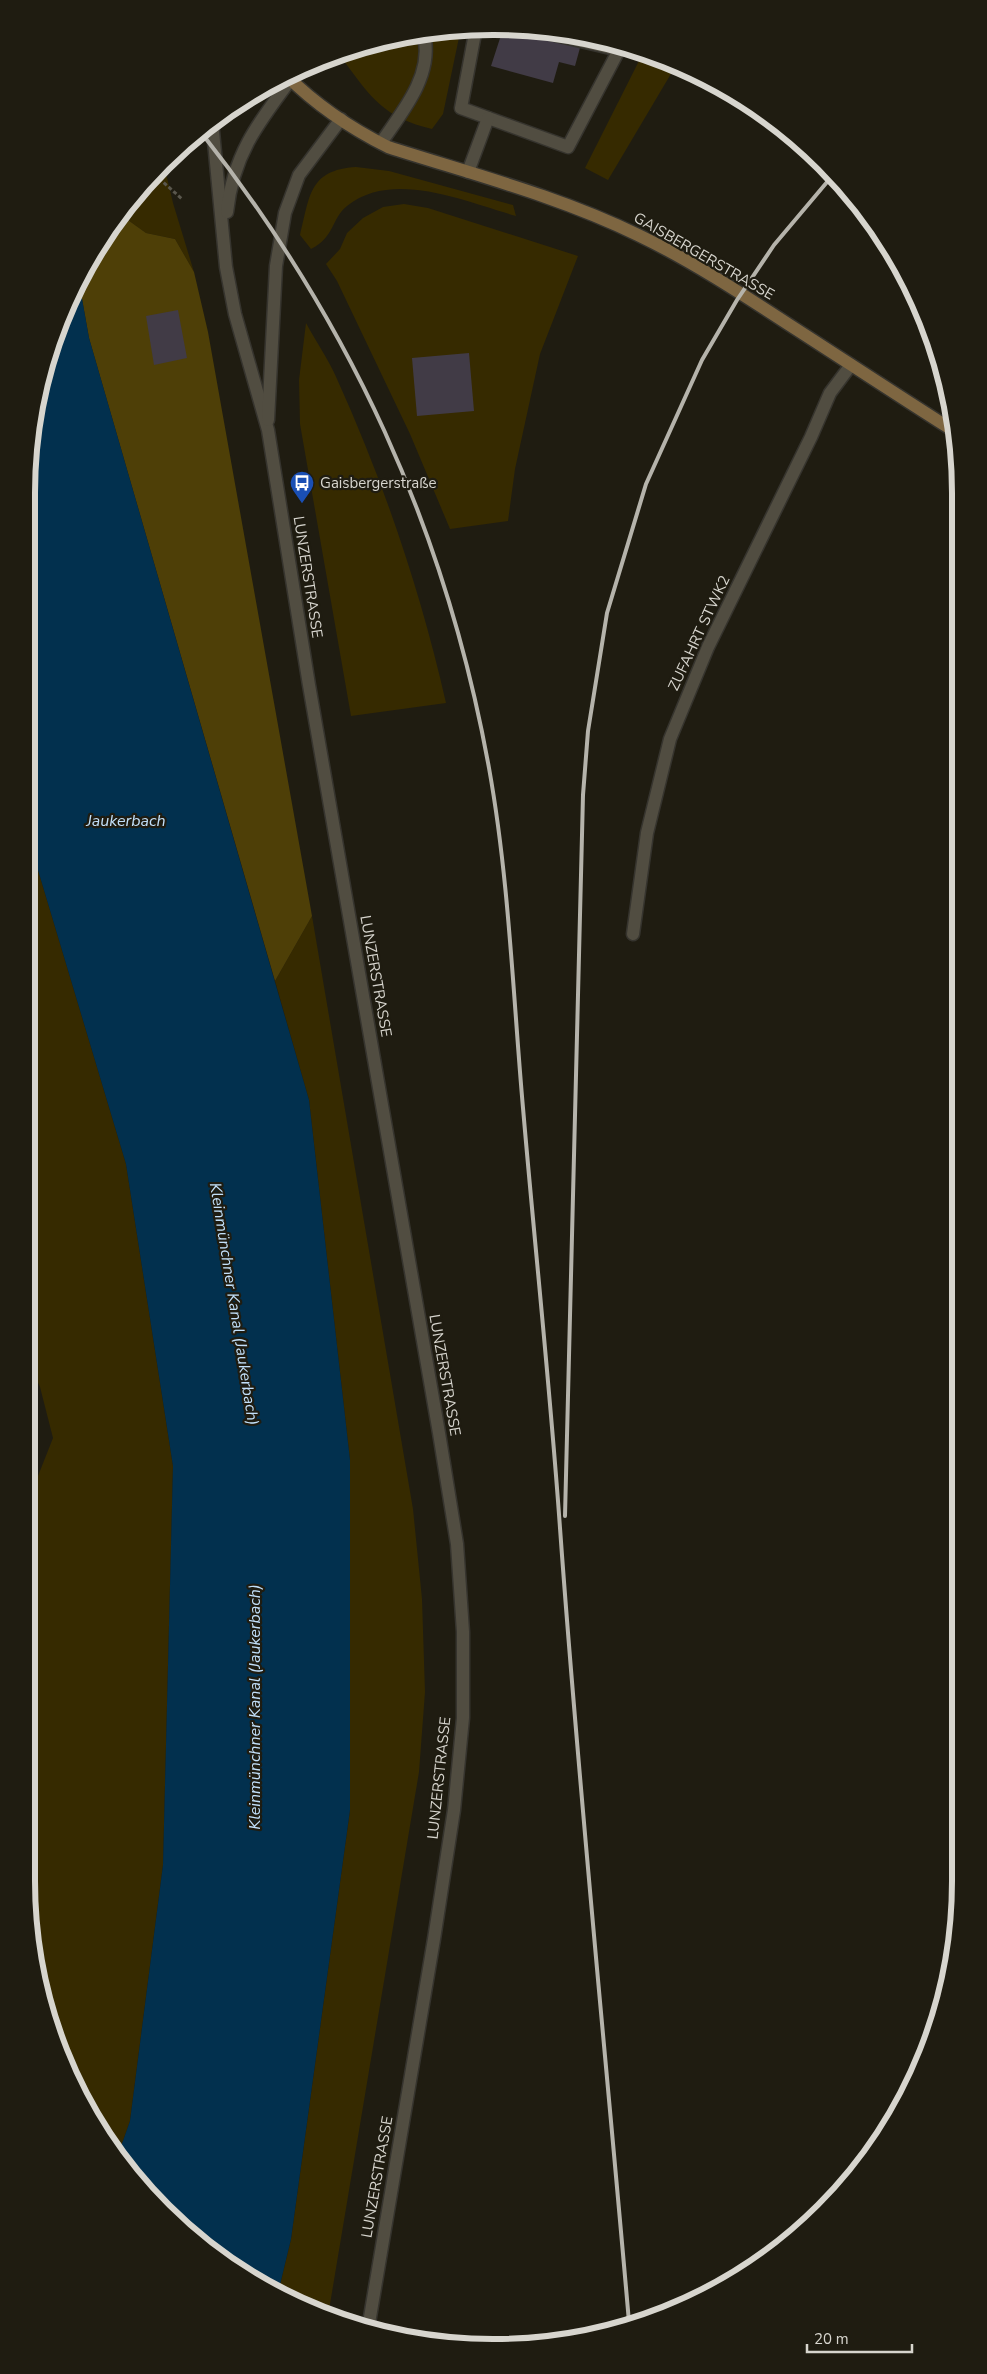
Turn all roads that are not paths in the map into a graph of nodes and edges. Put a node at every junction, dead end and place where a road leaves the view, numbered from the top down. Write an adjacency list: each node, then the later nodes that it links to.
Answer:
1 (475, 36): 6 (street)
2 (425, 40): 9 (street)
3 (618, 53): 6 (street)
4 (293, 81): 7 (street, GAISBERGERSTRASSE)
5 (283, 86): 11 (street, LUNZERSTRASSE)
6 (488, 118): 10 (street)
7 (341, 120): 9 (street, GAISBERGERSTRASSE); 14 (street, LUNZERSTRASSE)
8 (213, 131): 11 (street, LUNZERSTRASSE)
9 (381, 143): 10 (street, GAISBERGERSTRASSE)
10 (468, 172): 12 (street, GAISBERGERSTRASSE)
11 (225, 239): 14 (street, LUNZERSTRASSE)
12 (851, 365): 13 (street, GAISBERGERSTRASSE); 15 (street, ZUFAHRT STWK2)
13 (947, 426)
14 (268, 430): 16 (street, LUNZERSTRASSE)
15 (633, 934)
16 (369, 2321)

